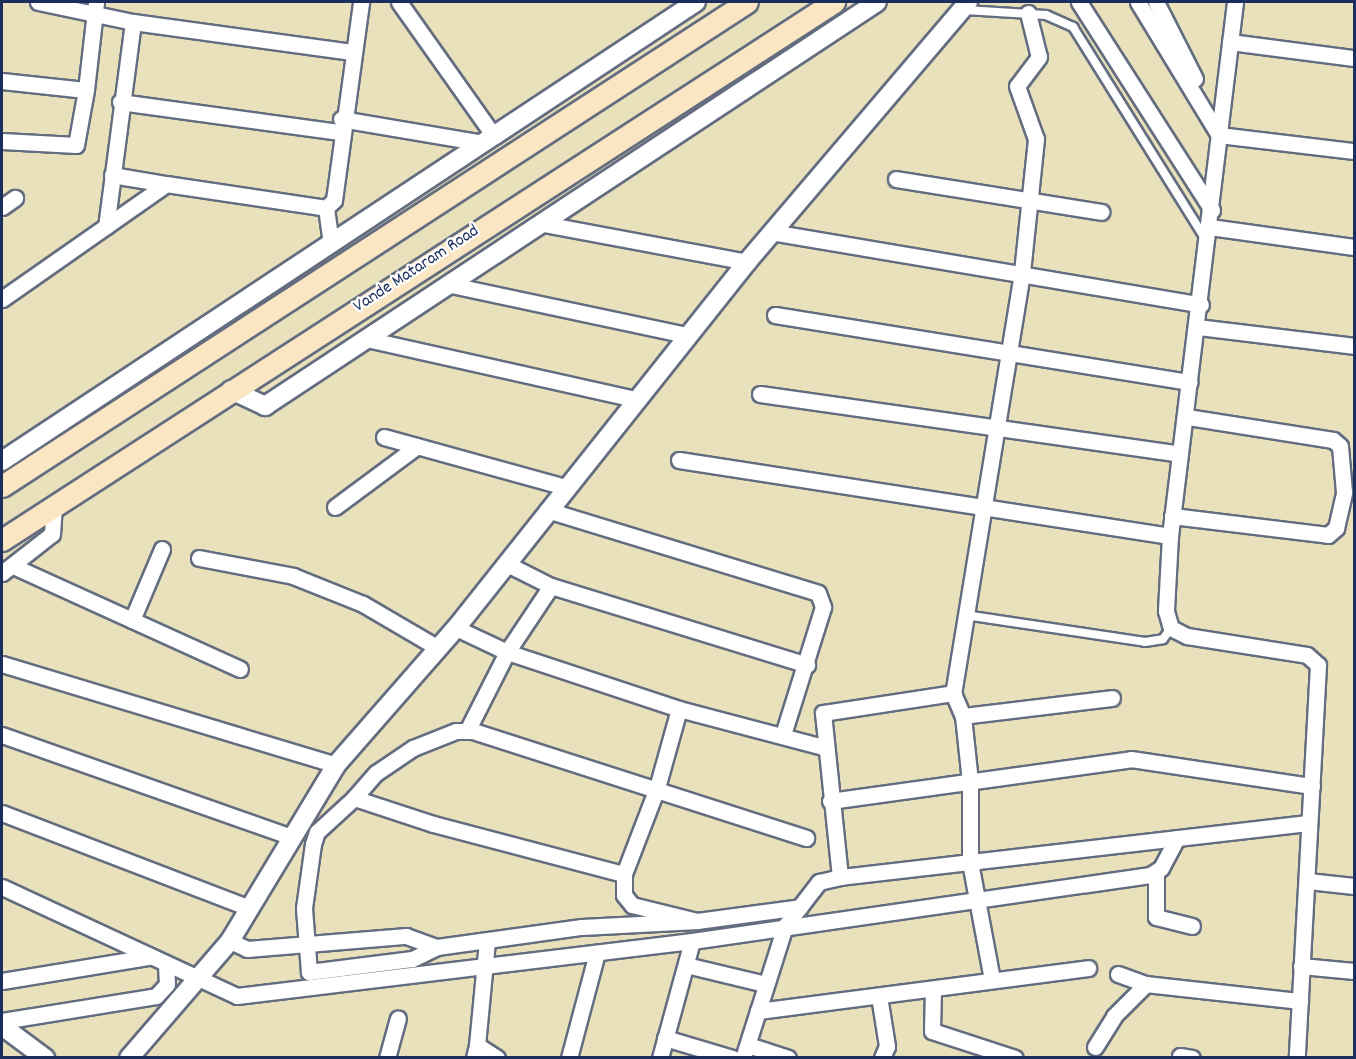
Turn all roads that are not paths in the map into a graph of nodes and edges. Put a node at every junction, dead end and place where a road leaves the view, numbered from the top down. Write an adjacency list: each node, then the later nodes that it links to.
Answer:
1 (38, 2): 13 (street)
2 (361, 2): 17 (street)
3 (399, 2): 25 (street)
4 (696, 2): 25 (street)
5 (747, 2): 66 (main road)
6 (834, 2): 56 (main road, Vande Mataram Road)
7 (877, 2): 37 (street)
8 (1079, 2): 35 (street)
9 (1138, 2): 21 (street)
10 (1156, 2): 21 (street)
11 (1235, 2): 16 (street)
12 (966, 6): 14 (lane); 40 (street)
13 (96, 7): 15 (street); 20 (street)
14 (1028, 13): 32 (street); 42 (lane)
15 (133, 21): 17 (street); 22 (street)
16 (1230, 42): 18 (street); 24 (street)
17 (352, 52): 23 (street)
18 (1354, 58)
19 (2, 81): 20 (street)
20 (86, 90): 26 (street)
21 (1203, 101): 24 (street)
22 (120, 102): 23 (street); 28 (street)
23 (340, 125): 25 (street); 34 (street)
24 (1220, 135): 27 (street); 35 (street)
25 (488, 139): 41 (street)
26 (2, 141)
27 (1354, 151)
28 (112, 175): 30 (street); 38 (street)
29 (896, 179): 32 (street)
30 (166, 184): 34 (street); 38 (street)
31 (15, 198): 33 (street)
32 (1028, 198): 36 (street); 45 (street)
33 (2, 207)
34 (326, 208): 41 (street)
35 (1212, 210): 39 (street)
36 (1101, 212)
37 (543, 224): 44 (street); 46 (street)
38 (106, 226): 47 (street)
39 (1210, 228): 42 (street); 43 (street)
40 (771, 232): 44 (street); 45 (street)
41 (331, 243): 64 (street)
42 (1208, 244): 48 (street)
43 (1354, 247)
44 (747, 262): 51 (street)
45 (1022, 273): 48 (street); 54 (street)
46 (451, 285): 51 (street); 52 (street)
47 (2, 299)
48 (1201, 305): 50 (street)
49 (775, 315): 54 (street)
50 (1198, 327): 53 (street); 55 (street)
51 (687, 335): 58 (street)
52 (370, 340): 56 (street); 58 (street)
53 (1354, 346)
54 (1008, 352): 55 (street); 60 (street)
55 (1190, 381): 59 (street)
56 (231, 390): 69 (main road, Vande Mataram Road)
57 (760, 394): 60 (street)
58 (635, 399): 67 (street)
59 (1187, 417): 63 (street); 72 (street)
60 (994, 427): 63 (street); 70 (street)
61 (384, 437): 62 (street)
62 (417, 446): 67 (street); 68 (street)
63 (1180, 454): 72 (street)
64 (2, 460)
65 (679, 460): 70 (street)
66 (2, 486)
67 (565, 487): 71 (street)
68 (335, 507)
69 (54, 508): 74 (main road, Vande Mataram Road); 78 (street)
70 (983, 508): 73 (street); 80 (street)
71 (547, 510): 77 (street); 87 (street)
72 (1172, 516): 73 (street)
73 (1170, 536): 83 (street)
74 (2, 540)
75 (162, 549): 81 (street)
76 (199, 558): 84 (street)
77 (505, 563): 79 (street); 82 (street)
78 (7, 569): 81 (street)
79 (551, 586): 85 (street); 87 (street)
80 (965, 615): 83 (lane); 89 (street)
81 (132, 620): 88 (street)
82 (456, 628): 84 (street); 85 (street)
83 (1171, 628): 99 (street)
84 (438, 648): 97 (street)
85 (507, 652): 91 (street); 93 (street)
86 (2, 664): 97 (street)
87 (807, 665): 95 (street)
88 (240, 669)
89 (953, 693): 92 (street); 96 (street)
90 (1112, 698): 92 (street)
91 (679, 709): 95 (street); 100 (street)
92 (963, 716): 98 (street)
93 (466, 731): 100 (street); 101 (street)
94 (2, 735): 105 (street)
95 (783, 735): 96 (street)
96 (823, 747): 102 (street)
97 (336, 765): 105 (street)
98 (970, 782): 99 (street); 102 (street); 108 (street)
99 (1312, 786): 104 (street)
100 (657, 788): 106 (street); 110 (street)
101 (354, 798): 110 (street); 124 (street)
102 (830, 801): 111 (street)
103 (2, 813): 117 (street)
104 (1309, 823): 107 (street); 112 (street)
105 (289, 836): 117 (street)
106 (806, 838)
107 (1177, 838): 108 (street); 109 (street)
108 (970, 862): 111 (street); 115 (street)
109 (1156, 872): 115 (street); 120 (street)
110 (624, 874): 118 (street)
111 (840, 877): 116 (street)
112 (1308, 881): 113 (street); 130 (street)
113 (1354, 886)
114 (2, 887): 127 (street)
115 (977, 902): 119 (street); 136 (street)
116 (800, 907): 118 (street); 119 (street)
117 (250, 908): 121 (street)
118 (698, 921): 122 (street)
119 (785, 926): 123 (street); 138 (street)
120 (1192, 926)
121 (230, 940): 124 (street); 135 (street)
122 (487, 941): 125 (street); 131 (street)
123 (692, 941): 126 (street); 129 (street)
124 (307, 945): 125 (street); 125 (street)
125 (437, 946)
126 (597, 953): 131 (street); 155 (street)
127 (149, 957): 128 (street); 137 (street)
128 (166, 965): 135 (street); 145 (street)
129 (686, 965): 138 (street); 147 (street)
130 (1301, 966): 133 (street); 142 (street)
131 (486, 968): 135 (street); 150 (street)
132 (1088, 968): 136 (street)
133 (1354, 971)
134 (1118, 974): 139 (street)
135 (197, 977): 152 (street)
136 (992, 980): 140 (street)
137 (2, 981)
138 (765, 984): 143 (street)
139 (1146, 984): 142 (street); 148 (street)
140 (933, 989): 141 (street); 160 (street)
141 (879, 996): 143 (street); 159 (street)
142 (1300, 1001): 161 (street)
143 (758, 1011): 149 (street)
144 (398, 1018): 153 (street)
145 (2, 1021)
146 (2, 1026): 151 (street)
147 (665, 1038): 156 (street); 157 (street)
148 (1095, 1047)
149 (746, 1051): 158 (street)
150 (475, 1052): 154 (street)
151 (45, 1058)
152 (129, 1058)
153 (387, 1058)
154 (497, 1058)
155 (569, 1058)
156 (660, 1058)
157 (732, 1058)
158 (788, 1058)
159 (882, 1058)
160 (1015, 1058)
161 (1297, 1058)

